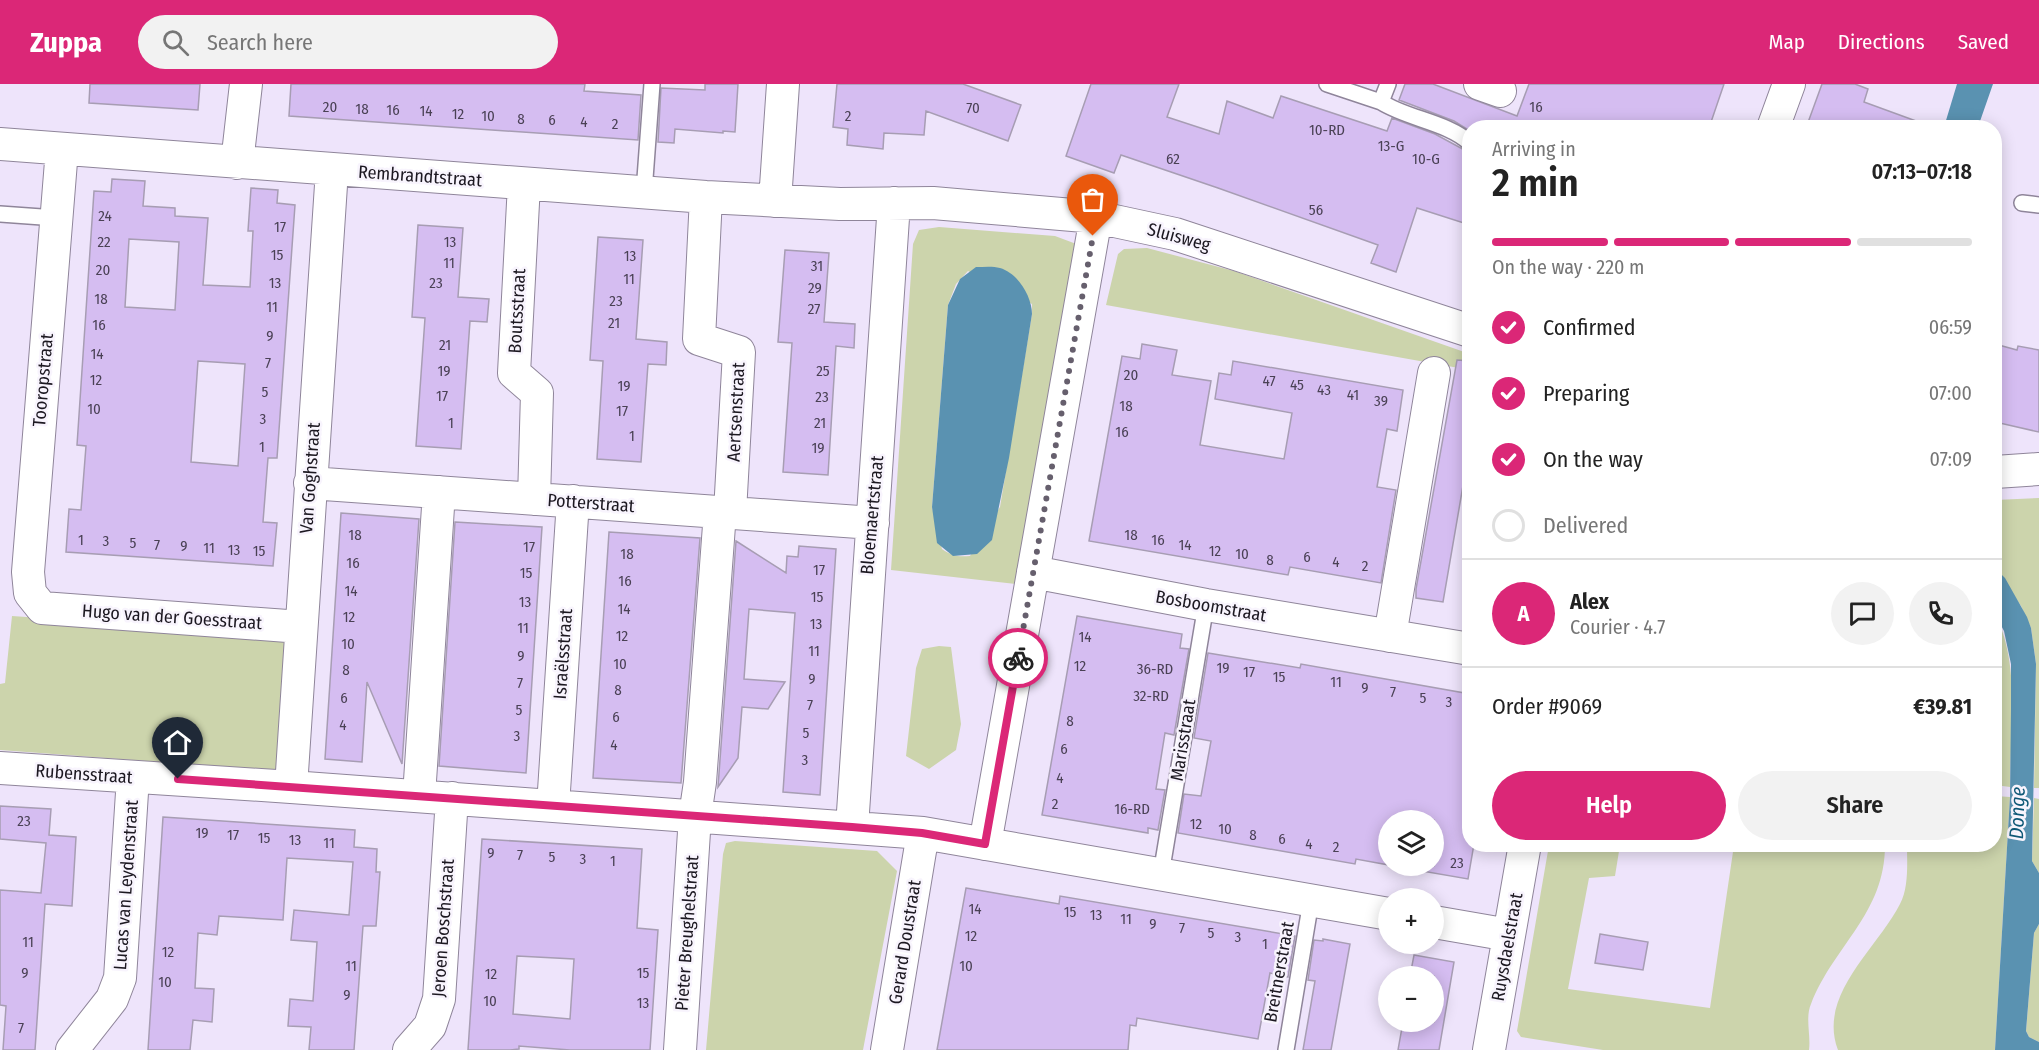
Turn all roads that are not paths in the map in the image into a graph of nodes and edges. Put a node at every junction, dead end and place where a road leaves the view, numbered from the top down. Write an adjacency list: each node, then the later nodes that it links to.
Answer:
1 (246, 84): 12 (street)
2 (652, 84): 15 (lane)
3 (783, 84): 17 (street)
4 (1327, 84): 7 (lane)
5 (1388, 84): 7 (lane)
6 (1789, 84): 8 (street)
7 (1381, 102): 9 (lane)
8 (1776, 120)
9 (1462, 136)
10 (0, 144): 11 (street, Rembrandtstraat)
11 (62, 149): 12 (street, Rembrandtstraat); 24 (street, Tooropstraat)
12 (237, 163): 13 (street, Rembrandtstraat)
13 (332, 170): 14 (street, Rembrandtstraat); 29 (street, Van Goghstraat)
14 (524, 184): 15 (street, Rembrandtstraat); 31 (street, Boutsstraat)
15 (644, 192): 16 (street, Rembrandtstraat)
16 (706, 197): 17 (street, Rembrandtstraat); 33 (street, Aertsenstraat)
17 (776, 201): 20 (street, Rembrandtstraat)
18 (894, 203): 20 (street, Sluisweg); 23 (street, Sluisweg); 34 (street, Bloemaertstraat)
19 (2022, 203): 21 (lane)
20 (840, 204)
21 (2039, 205)
22 (0, 214): 24 (lane)
23 (1096, 217): 25 (street, Sluisweg); 35 (street)
24 (56, 218): 37 (street, Tooropstraat)
25 (1462, 328)
26 (1434, 373): 39 (street)
27 (2039, 469): 28 (street)
28 (2002, 472)
29 (310, 483): 30 (street, Potterstraat); 38 (street, Van Goghstraat)
30 (439, 492): 31 (street, Potterstraat); 44 (street)
31 (534, 499): 32 (street, Potterstraat)
32 (573, 501): 33 (street, Potterstraat); 46 (street, Israëlsstraat)
33 (725, 512): 34 (street, Potterstraat); 47 (street, Pieter Breughelstraat)
34 (873, 522): 48 (street, Bloemaertstraat)
35 (1033, 572): 36 (street, Bosboomstraat); 50 (street)
36 (1206, 605): 39 (street, Bosboomstraat); 52 (lane, Marisstraat)
37 (42, 608): 38 (street, Hugo van der Goesstraat)
38 (301, 627): 43 (street, Van Goghstraat)
39 (1390, 636): 40 (street, Bosboomstraat)
40 (1462, 647)
41 (0, 768): 42 (street, Rubensstraat)
42 (133, 777): 43 (street, Rubensstraat); 57 (street, Lucas van Leydenstraat)
43 (291, 787): 44 (street, Rubensstraat)
44 (419, 796): 45 (street, Rubensstraat)
45 (452, 798): 46 (street, Rubensstraat); 58 (street, Jeroen Boschstraat)
46 (553, 806): 47 (street, Rubensstraat)
47 (695, 816): 48 (street, Rubensstraat); 59 (street, Pieter Breughelstraat)
48 (852, 827): 49 (street, Rubensstraat)
49 (922, 833): 50 (street); 60 (street, Gerard Doustraat)
50 (985, 844): 52 (street)
51 (1524, 852): 56 (street, Ruysdaelstraat)
52 (1161, 874): 53 (street)
53 (1311, 901): 54 (street); 61 (lane, Breitnerstraat)
54 (1378, 912)
55 (1444, 924): 56 (street)
56 (1509, 935): 62 (street, Ruysdaelstraat)
57 (72, 1050)
58 (409, 1050)
59 (680, 1050)
60 (887, 1050)
61 (1286, 1050)
62 (1489, 1050)

